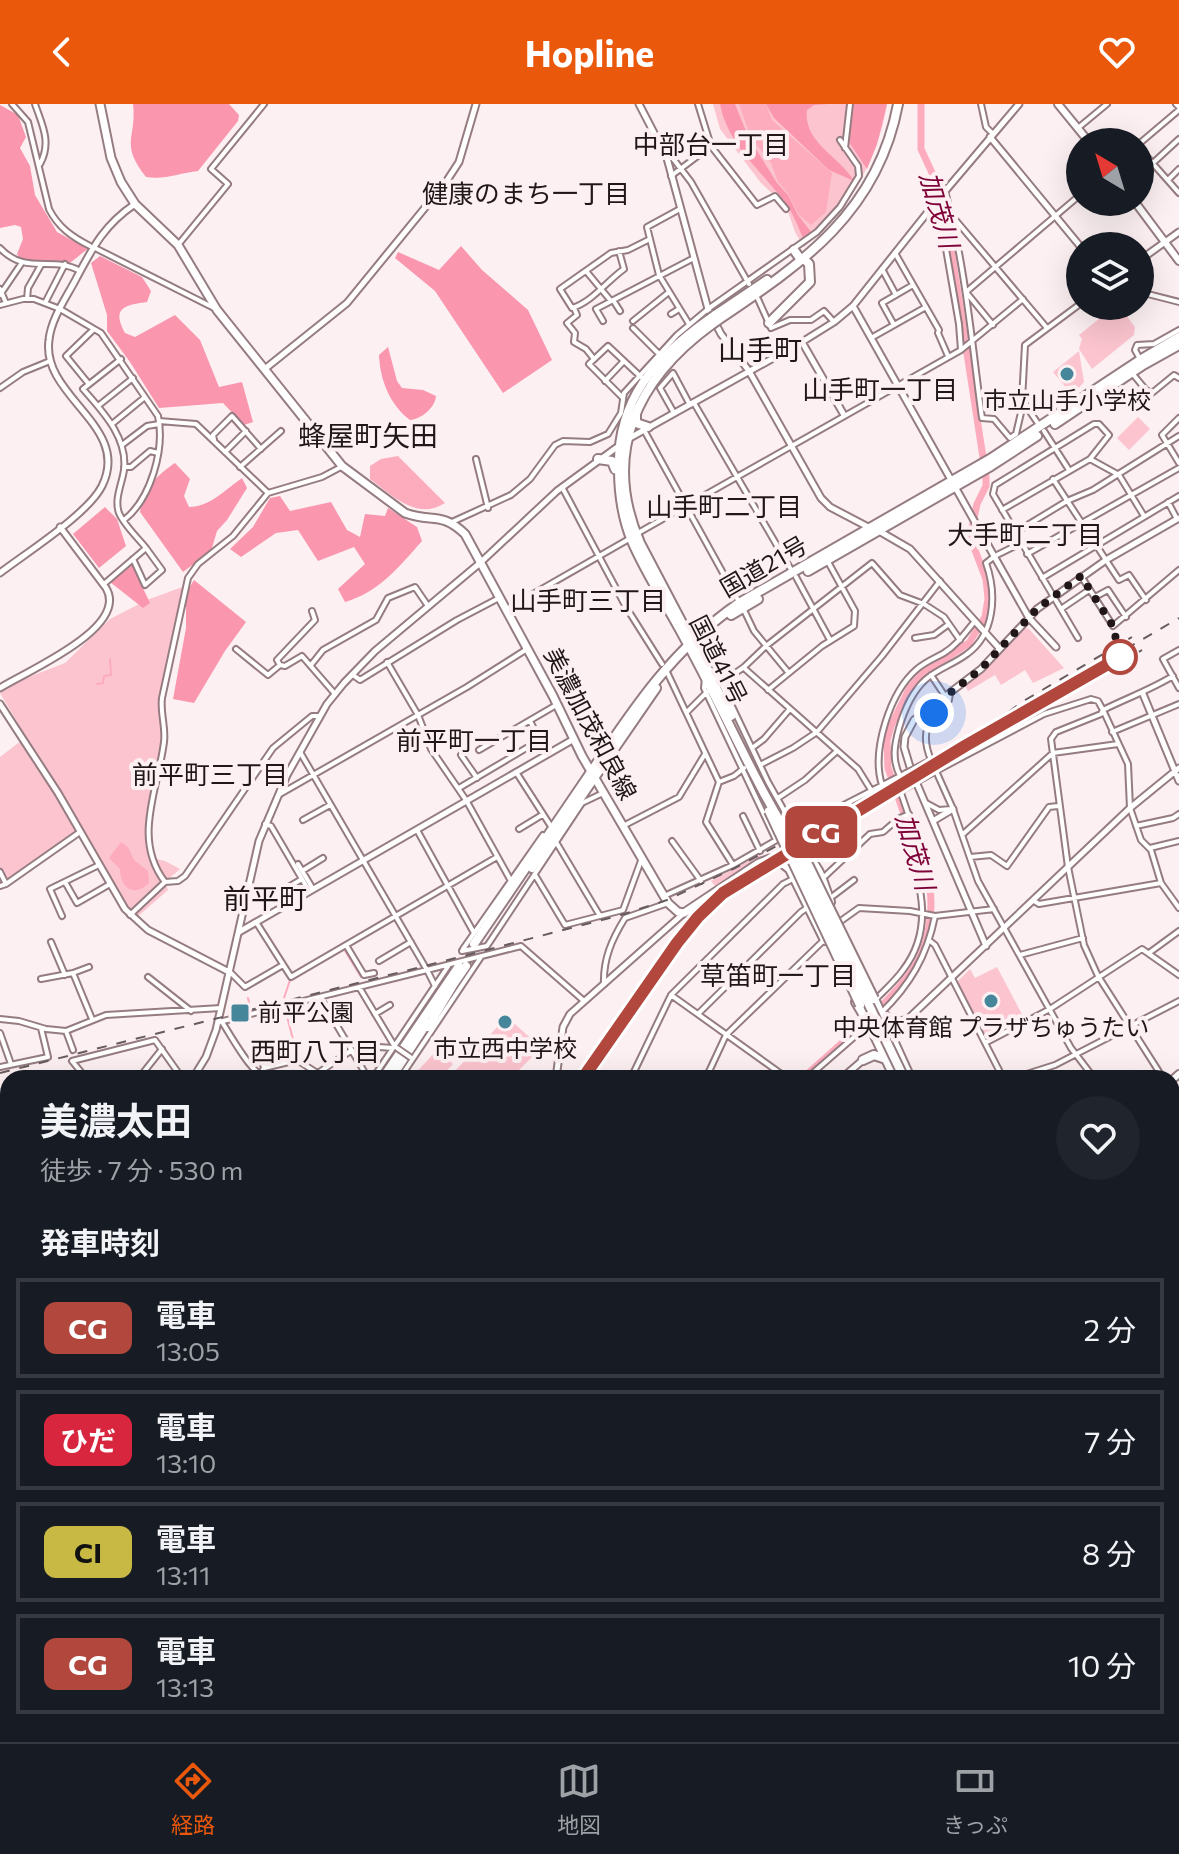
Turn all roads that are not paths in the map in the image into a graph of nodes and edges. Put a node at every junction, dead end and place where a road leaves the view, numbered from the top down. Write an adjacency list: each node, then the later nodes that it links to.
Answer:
1 (12, 104): 23 (street)
2 (35, 104): 23 (street)
3 (100, 104): 32 (main road)
4 (264, 104): 43 (street)
5 (476, 104): 111 (street)
6 (639, 104): 22 (street)
7 (698, 104): 20 (street)
8 (850, 104): 21 (street)
9 (897, 104): 50 (highway, 国道41号)
10 (981, 104): 17 (street)
11 (1019, 104): 17 (street)
12 (1058, 104): 15 (main road)
13 (1107, 104): 15 (street)
14 (1178, 107): 16 (street)
15 (1078, 128)
16 (1154, 132)
17 (992, 136): 29 (street); 37 (street)
18 (1179, 139): 24 (street)
19 (840, 140): 21 (street)
20 (711, 146): 25 (street); 35 (street)
21 (845, 148): 50 (street)
22 (664, 150): 25 (street); 27 (street)
23 (39, 166): 44 (street)
24 (1154, 166): 28 (street)
25 (682, 169): 27 (street); 61 (street)
26 (1179, 169): 28 (street)
27 (671, 176): 34 (street)
28 (1168, 180): 30 (street)
29 (945, 191): 31 (street); 36 (street)
30 (1179, 193)
31 (935, 203): 49 (street); 103 (street)
32 (135, 204): 43 (main road); 58 (street)
33 (1066, 207): 37 (street)
34 (680, 209): 41 (street); 51 (street)
35 (786, 209)
36 (951, 215): 56 (street); 66 (street)
37 (1055, 216): 39 (street); 56 (street)
38 (1146, 216): 42 (main road)
39 (1068, 232)
40 (1179, 232): 42 (street)
41 (650, 239): 48 (street); 60 (street)
42 (1165, 242): 47 (street); 52 (main road)
43 (178, 245): 81 (main road)
44 (90, 246)
45 (0, 248): 53 (street)
46 (97, 249): 81 (street)
47 (1154, 250)
48 (619, 251): 59 (street); 63 (street)
49 (895, 253): 57 (street); 62 (street)
50 (799, 255): 61 (street); 85 (highway, 国道41号); 89 (highway)
51 (692, 259): 60 (street); 85 (street)
52 (1179, 261)
53 (22, 263): 55 (street); 64 (street)
54 (65, 264): 55 (street); 58 (street); 74 (street)
55 (41, 265): 69 (street)
56 (995, 266): 66 (street); 71 (street)
57 (882, 269): 67 (street); 76 (street)
58 (80, 271): 79 (street)
59 (586, 271): 63 (street); 78 (street)
60 (659, 275): 65 (street); 72 (street)
61 (748, 283): 85 (street)
62 (913, 285): 67 (street); 77 (street)
63 (601, 288): 72 (street); 78 (street)
64 (1, 292): 75 (street)
65 (669, 292): 80 (street); 87 (street)
66 (965, 292): 92 (street); 101 (street)
67 (896, 295): 91 (street)
68 (1154, 296): 73 (street)
69 (27, 299): 74 (street); 75 (street)
70 (758, 299): 89 (street)
71 (1023, 299): 92 (street); 94 (street)
72 (612, 300): 82 (street); 86 (street)
73 (1179, 302)
74 (45, 303): 79 (street)
75 (3, 304)
76 (853, 306): 88 (street); 99 (street)
77 (926, 307): 91 (street); 105 (street)
78 (574, 308): 107 (street)
79 (60, 309): 95 (street); 109 (street)
80 (679, 309): 83 (street); 90 (street)
81 (217, 310): 111 (main road)
82 (620, 311)
83 (671, 314)
84 (1066, 314): 94 (street)
85 (712, 318): 90 (street); 98 (highway, 国道41号); 112 (street); 123 (highway, 国道41号)
86 (603, 321)
87 (633, 321)
88 (834, 322): 89 (street); 100 (street)
89 (769, 323)
90 (689, 324): 98 (street)
91 (894, 325): 99 (street)
92 (993, 325): 101 (street)
93 (633, 328): 104 (street)
94 (1047, 328): 125 (street)
95 (94, 329): 106 (street); 118 (street)
96 (1179, 330): 108 (street)
97 (1179, 337): 108 (highway, 国道21号)
98 (679, 338): 104 (street); 138 (highway, 国道41号)
99 (871, 338): 119 (street)
100 (802, 342): 112 (street); 128 (street)
101 (973, 342): 103 (street); 125 (street)
102 (1179, 345): 113 (highway, 国道21号)
103 (961, 350): 105 (street)
104 (659, 354): 114 (street)
105 (948, 357): 119 (street)
106 (121, 359): 115 (street); 118 (street)
107 (594, 359): 110 (street); 117 (street)
108 (1140, 360): 133 (highway, 国道21号)
109 (50, 361): 120 (street); 173 (street)
110 (624, 361): 114 (street); 117 (street)
111 (266, 368): 150 (main road)
112 (749, 371): 124 (street); 141 (street)
113 (1132, 373): 116 (street); 133 (highway, 国道21号)
114 (641, 377): 122 (street)
115 (133, 378): 121 (street); 126 (street)
116 (1179, 378)
117 (605, 381): 122 (street)
118 (88, 384): 126 (street)
119 (898, 385): 128 (street); 157 (street)
120 (0, 388)
121 (145, 397): 130 (street); 131 (street)
122 (623, 398): 166 (street)
123 (642, 399): 132 (highway); 138 (highway, 国道41号)
124 (692, 404): 127 (street); 127 (street); 155 (street)
125 (1023, 404): 133 (street)
126 (98, 406): 131 (street)
127 (674, 413): 132 (street)
128 (844, 415): 141 (street)
129 (1179, 418): 139 (street)
130 (159, 423): 137 (street); 140 (street); 145 (street)
131 (112, 424): 140 (street)
132 (646, 429): 138 (street); 165 (street)
133 (1042, 429): 142 (street); 157 (highway, 国道21号)
134 (246, 431): 137 (street); 143 (street); 144 (street)
135 (281, 431): 143 (street)
136 (1179, 436): 139 (street)
137 (215, 442): 144 (street)
138 (623, 442): 147 (street); 158 (highway, 国道41号); 176 (highway, 国道41号)
139 (1167, 443): 149 (street); 154 (street)
140 (122, 445): 151 (street)
141 (792, 447): 155 (street); 174 (street)
142 (1056, 448): 148 (street); 153 (street); 167 (street)
143 (261, 449): 152 (street)
144 (225, 452): 152 (street)
145 (158, 453): 151 (street); 170 (street)
146 (476, 459): 166 (street)
147 (598, 459): 158 (highway); 159 (street)
148 (1090, 459): 153 (street); 154 (street)
149 (1179, 465): 161 (street)
150 (342, 466): 160 (street); 171 (main road)
151 (124, 467): 170 (street)
152 (240, 467): 160 (street)
153 (1069, 470): 156 (street)
154 (1117, 474): 161 (street); 163 (street)
155 (738, 476): 165 (street); 189 (street)
156 (1053, 479): 163 (street); 167 (street)
157 (953, 482): 174 (highway, 国道21号); 182 (street)
158 (619, 486): 176 (highway, 国道41号)
159 (562, 487): 181 (street); 186 (street)
160 (268, 493): 332 (street)
161 (1131, 495): 168 (street); 172 (street)
162 (1179, 496): 164 (street)
163 (1067, 501): 172 (street); 175 (street)
164 (1168, 502): 168 (street); 169 (street)
165 (686, 505): 176 (street); 201 (street)
166 (488, 508): 171 (street)
167 (1002, 510): 175 (street)
168 (1144, 516): 178 (street)
169 (1178, 518): 185 (street)
170 (124, 520): 179 (street)
171 (452, 522): 186 (main road, 美濃加茂和良線)
172 (1080, 523): 178 (street); 180 (street)
173 (59, 527): 188 (street); 193 (street)
174 (874, 529): 184 (highway, 国道21号); 189 (highway, 国道21号); 192 (street)
175 (1015, 532): 177 (street)
176 (633, 536): 181 (street); 216 (highway, 国道41号)
177 (1021, 543): 180 (street); 182 (street)
178 (1095, 544): 185 (street); 191 (street)
179 (146, 548): 183 (street); 183 (street)
180 (1027, 554): 191 (street)
181 (599, 555): 204 (street); 227 (street)
182 (995, 556): 208 (street); 211 (street)
183 (133, 559): 193 (street)
184 (827, 560): 189 (highway, 国道21号); 194 (street)
185 (1106, 560): 190 (street); 199 (street)
186 (480, 563): 198 (main road, 美濃加茂和良線); 202 (street)
187 (1179, 570): 199 (street)
188 (0, 573)
189 (794, 575): 201 (highway, 国道21号); 205 (street)
190 (1081, 576): 195 (street); 196 (street)
191 (1042, 578): 196 (street)
192 (940, 581): 200 (street); 209 (street)
193 (104, 584): 234 (street)
194 (842, 588): 200 (street); 205 (street); 214 (street)
195 (1090, 590): 197 (street); 203 (street)
196 (1053, 596): 203 (street); 208 (street)
197 (1095, 597): 207 (street); 207 (street)
198 (499, 598): 204 (main road, 美濃加茂和良線); 223 (street)
199 (1146, 600): 207 (street)
200 (924, 604): 210 (street); 251 (street)
201 (741, 605): 216 (highway, 国道21号); 217 (street)
202 (428, 606): 225 (street); 229 (street)
203 (1061, 609): 213 (street)
204 (505, 610): 220 (main road, 美濃加茂和良線)
205 (815, 610): 214 (street); 217 (street)
206 (312, 611): 224 (street)
207 (1126, 617)
208 (1029, 618): 218 (street); 221 (street)
209 (975, 622): 211 (street); 215 (street)
210 (949, 624): 212 (street); 215 (street)
211 (984, 631): 221 (street); 230 (street)
212 (915, 638)
213 (1078, 638)
214 (830, 640): 228 (street)
215 (960, 640): 275 (street)
216 (691, 644): 227 (highway, 国道21号); 231 (highway, 国道41号); 233 (highway, 国道41号); 269 (highway, 国道21号)
217 (766, 646): 226 (street); 228 (street)
218 (1056, 647)
219 (236, 649): 224 (street)
220 (527, 649): 242 (main road, 美濃加茂和良線); 247 (street)
221 (1000, 649): 240 (street)
222 (1179, 650): 232 (street)
223 (387, 662): 229 (street); 247 (street)
224 (280, 665): 225 (street)
225 (311, 665): 238 (street)
226 (744, 667): 233 (street); 236 (street)
227 (665, 668): 246 (street); 269 (highway, 国道21号)
228 (788, 672): 236 (street)
229 (352, 674): 238 (street)
230 (931, 675): 240 (street); 271 (street)
231 (705, 676): 237 (street); 264 (highway, 国道41号)
232 (1173, 676): 235 (street); 239 (street)
233 (719, 684): 256 (street); 264 (highway, 国道41号)
234 (0, 688)
235 (1179, 688)
236 (768, 690): 244 (street)
237 (707, 692): 246 (street); 264 (street)
238 (335, 694): 249 (street)
239 (1143, 694): 245 (street); 248 (street)
240 (948, 695): 265 (street); 265 (street)
241 (0, 704): 304 (street)
242 (558, 704): 250 (street); 253 (main road, 美濃加茂和良線)
243 (1179, 704): 248 (street)
244 (789, 710): 251 (street); 256 (street)
245 (1103, 710): 252 (street); 260 (street); 267 (street)
246 (687, 712): 262 (street)
247 (418, 715): 270 (street); 277 (street)
248 (1152, 715): 252 (street); 266 (street)
249 (319, 716): 259 (street); 332 (street)
250 (530, 721): 254 (street); 257 (street)
251 (817, 732): 258 (street); 264 (street)
252 (1112, 732): 255 (street)
253 (574, 739): 261 (street); 269 (main road, 美濃加茂和良線)
254 (540, 740): 261 (street); 272 (street)
255 (1118, 744): 260 (street); 287 (street)
256 (752, 748): 264 (street)
257 (479, 750)
258 (837, 751): 278 (street); 283 (street)
259 (300, 752): 270 (street); 281 (street)
260 (1053, 753): 286 (street); 305 (street)
261 (547, 754): 268 (street)
262 (705, 754): 274 (street); 297 (street)
263 (461, 755): 272 (street)
264 (751, 764): 274 (street); 280 (highway, 国道41号); 283 (highway, 国道41号); 306 (street)
265 (910, 770): 271 (street)
266 (1177, 770): 273 (street); 287 (street)
267 (936, 771): 288 (street); 291 (street)
268 (516, 772): 282 (street); 290 (street)
269 (592, 775): 279 (main road, 美濃加茂和良線); 299 (highway, 国道21号); 299 (highway, 国道21号)
270 (313, 776): 281 (street); 285 (street)
271 (898, 777): 275 (street)
272 (477, 778): 277 (street)
273 (1179, 781)
274 (719, 782): 319 (street)
275 (883, 784): 278 (street)
276 (917, 784): 284 (street)
277 (458, 789): 282 (street)
278 (871, 790): 303 (street)
279 (603, 793): 297 (main road, 美濃加茂和良線); 309 (street)
280 (765, 795): 398 (highway, bridge); 444 (highway, 国道41号, bridge)
281 (277, 796): 296 (street)
282 (466, 800): 301 (street); 312 (street)
283 (775, 800): 303 (street); 392 (highway, bridge); 443 (highway, 国道41号, bridge)
284 (924, 801): 288 (street); 295 (street)
285 (330, 805): 294 (street); 316 (street)
286 (1059, 806): 313 (street); 321 (street)
287 (1130, 808): 298 (street); 321 (street)
288 (953, 809): 295 (street); 305 (street)
289 (1179, 814): 298 (street)
290 (542, 815): 299 (street); 302 (street)
291 (908, 815): 293 (street); 300 (street)
292 (743, 816): 311 (street)
293 (899, 818): 327 (street); 349 (street)
294 (303, 820)
295 (933, 821): 346 (street)
296 (265, 824): 326 (street); 358 (street)
297 (623, 826): 315 (main road, 美濃加茂和良線)
298 (1136, 826): 310 (street)
299 (550, 828): 329 (street)
300 (913, 828)
301 (416, 829): 316 (street); 336 (street)
302 (519, 829)
303 (795, 830): 306 (street)
304 (80, 832): 318 (street); 335 (street)
305 (962, 835): 313 (street)
306 (776, 840): 311 (street)
307 (672, 841): 330 (street)
308 (1179, 841): 310 (street)
309 (556, 842): 324 (street); 352 (street)
310 (1149, 848): 333 (street)
311 (760, 851): 319 (street)
312 (497, 857): 329 (street); 336 (street)
313 (970, 857): 345 (street)
314 (323, 858): 322 (street)
315 (642, 858): 340 (main road, 美濃加茂和良線); 352 (street)
316 (363, 860): 337 (street); 351 (street)
317 (298, 864): 322 (street)
318 (99, 865): 331 (street); 334 (street)
319 (733, 865): 330 (street)
320 (785, 865): 325 (highway); 327 (highway); 347 (main road)
321 (1068, 867): 339 (street); 342 (street)
322 (302, 871): 337 (street)
323 (0, 872): 335 (street)
324 (535, 874): 352 (street); 359 (street)
325 (795, 878): 327 (street); 344 (highway); 387 (street)
326 (302, 879): 337 (street); 338 (street)
327 (821, 879): 341 (highway)
328 (854, 880): 341 (street)
329 (511, 881): 359 (street)
330 (701, 881): 340 (street)
331 (65, 882): 334 (street); 350 (street)
332 (165, 882): 348 (street)
333 (1161, 883): 339 (street); 343 (street)
334 (110, 884): 348 (street)
335 (3, 885)
336 (447, 886): 351 (street); 359 (street)
337 (311, 890): 354 (street)
338 (275, 895)
339 (1074, 896): 342 (street); 361 (street)
340 (666, 899): 347 (main road, 美濃加茂和良線); 384 (street)
341 (830, 901): 344 (street); 355 (highway)
342 (1034, 901): 356 (street)
343 (1179, 908)
344 (810, 909): 360 (highway); 397 (street)
345 (994, 909): 346 (street); 356 (street)
346 (970, 911): 353 (street); 366 (street)
347 (684, 913): 384 (street)
348 (130, 915): 375 (street)
349 (922, 915): 353 (street); 355 (street); 392 (street)
350 (62, 916)
351 (396, 916): 362 (street); 365 (street)
352 (600, 916)
353 (935, 916): 363 (street)
354 (256, 922): 358 (street); 371 (street)
355 (842, 926): 360 (street); 360 (street); 392 (highway)
356 (1005, 928): 366 (street); 368 (street)
357 (1179, 931): 367 (street)
358 (237, 933): 375 (street)
359 (474, 933)
360 (823, 935): 398 (highway); 407 (street)
361 (1083, 938): 368 (street); 380 (street)
362 (412, 941): 370 (street); 374 (street)
363 (930, 941): 382 (street); 392 (street)
364 (51, 942): 378 (street)
365 (346, 945): 371 (street); 377 (street)
366 (986, 946): 382 (street)
367 (1149, 953): 379 (street); 380 (street)
368 (1020, 955): 394 (street)
369 (481, 957): 372 (street); 389 (street); 417 (street)
370 (379, 961)
371 (283, 965): 375 (street)
372 (458, 966): 374 (street); 385 (street); 432 (highway); 433 (highway)
373 (89, 967): 376 (street)
374 (427, 970): 385 (street); 386 (street)
375 (229, 972): 393 (street)
376 (73, 973): 378 (street); 400 (street)
377 (374, 973)
378 (65, 975): 383 (street)
379 (1179, 975)
380 (1098, 976): 394 (street); 403 (street)
381 (148, 977): 395 (street)
382 (952, 978): 401 (street); 410 (street)
383 (41, 979)
384 (604, 984): 389 (street)
385 (435, 986): 413 (street)
386 (359, 987): 388 (street); 396 (street)
387 (671, 995): 397 (street); 436 (street)
388 (320, 997): 402 (street); 412 (street)
389 (585, 1001): 435 (street)
390 (1179, 1001): 403 (street)
391 (390, 1005): 396 (street)
392 (877, 1005): 398 (street); 401 (highway); 408 (highway); 411 (highway)
393 (221, 1008): 395 (street); 402 (street)
394 (1050, 1009): 410 (street); 416 (street)
395 (191, 1011): 400 (street)
396 (375, 1014): 413 (street)
397 (698, 1014): 407 (street)
398 (865, 1017): 411 (highway); 439 (street)
399 (0, 1019): 404 (street)
400 (92, 1019): 405 (street)
401 (906, 1021): 408 (street)
402 (220, 1022): 426 (street); 427 (street)
403 (1130, 1027): 416 (street); 449 (street)
404 (41, 1028): 405 (street); 420 (street)
405 (66, 1031): 415 (street)
406 (0, 1033): 420 (street)
407 (726, 1035): 437 (street); 438 (street)
408 (891, 1035): 411 (street); 442 (highway); 445 (highway)
409 (277, 1041): 422 (street)
410 (985, 1043): 446 (street)
411 (881, 1045): 418 (street); 419 (highway)
412 (351, 1048): 413 (street); 429 (street); 430 (street)
413 (395, 1048): 417 (street, bridge); 431 (street)
414 (162, 1049): 423 (street); 424 (street); 425 (street)
415 (73, 1050)
416 (1075, 1055): 447 (street); 448 (street)
417 (411, 1058): 434 (street)
418 (863, 1060): 419 (highway); 440 (street)
419 (887, 1060): 441 (highway)
420 (11, 1064): 421 (street)
421 (0, 1067)
422 (264, 1068): 428 (street)
423 (79, 1070)
424 (145, 1070)
425 (176, 1070)
426 (198, 1070)
427 (253, 1070)
428 (313, 1070)
429 (322, 1070)
430 (369, 1070)
431 (381, 1070)
432 (382, 1070)
433 (403, 1070)
434 (403, 1070)
435 (557, 1070)
436 (635, 1070)
437 (710, 1070)
438 (776, 1070)
439 (815, 1070)
440 (851, 1070)
441 (892, 1070)
442 (894, 1070)
443 (903, 1070)
444 (903, 1070)
445 (904, 1070)
446 (999, 1070)
447 (1039, 1070)
448 (1087, 1070)
449 (1158, 1070)

